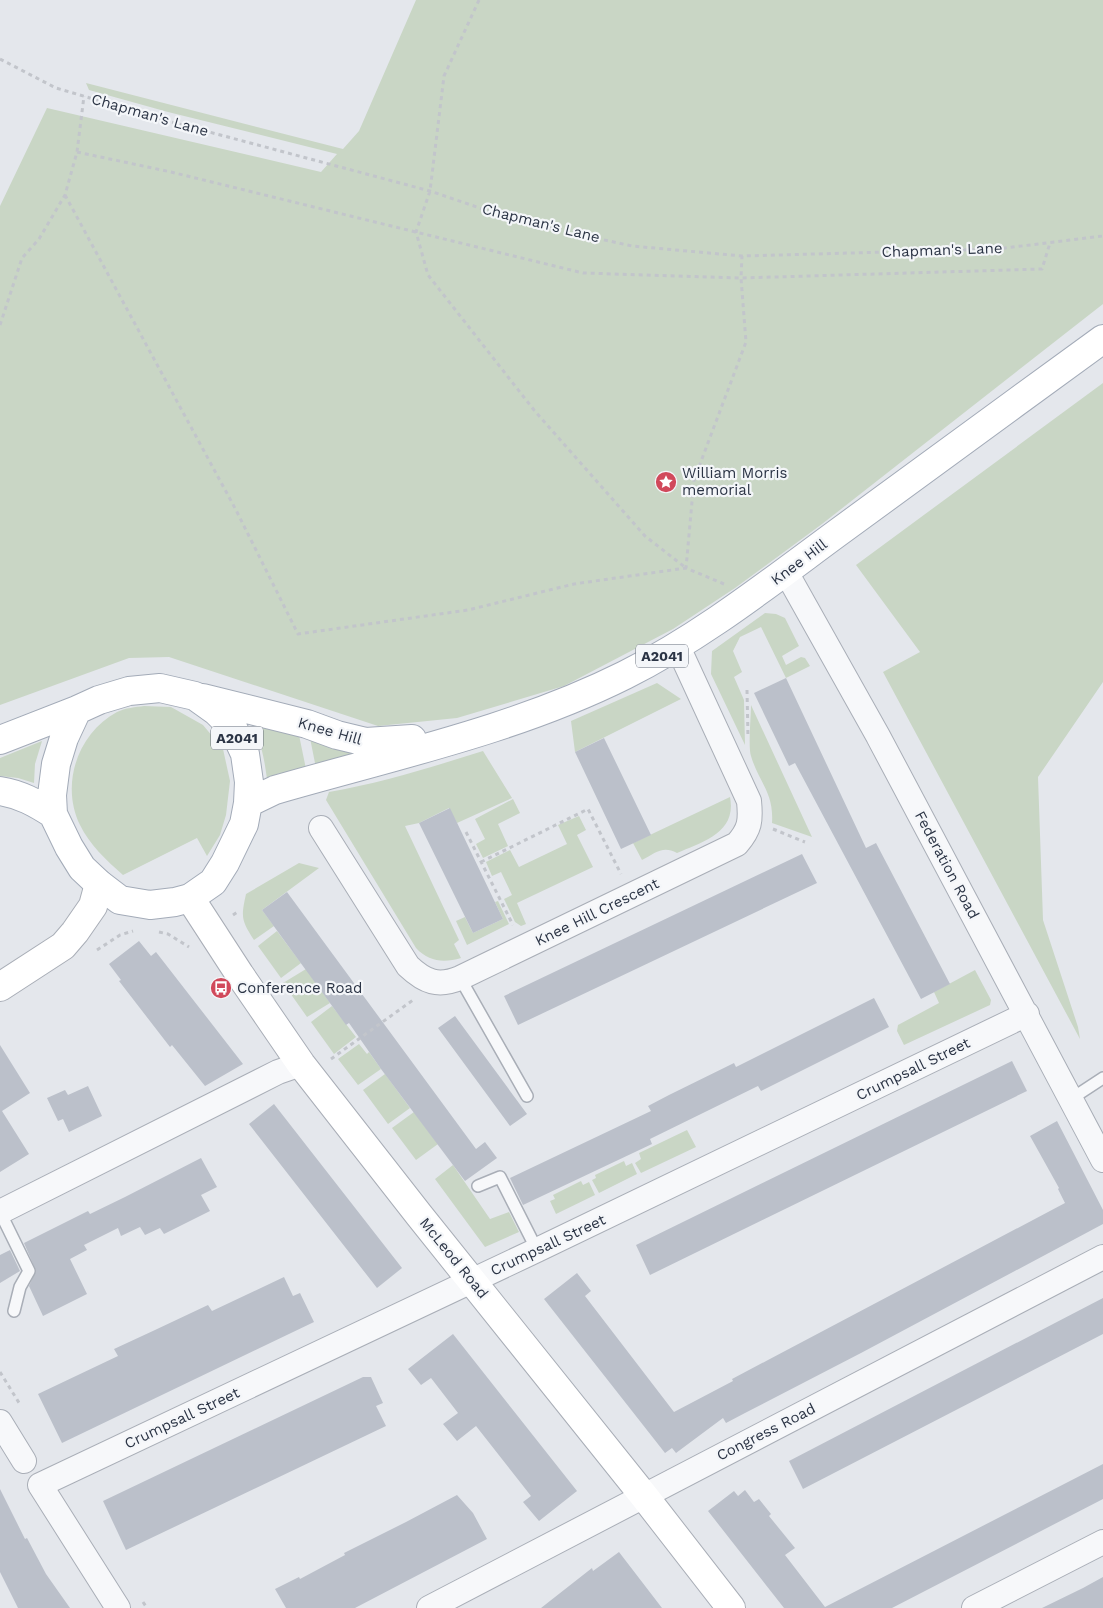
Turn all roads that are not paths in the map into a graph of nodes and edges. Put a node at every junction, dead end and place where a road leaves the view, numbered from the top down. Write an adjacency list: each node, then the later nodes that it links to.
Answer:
1 (1103, 339): 2 (main road, Knee Hill / A2041)
2 (786, 572): 3 (main road, Knee Hill / A2041); 16 (street, Federation Road)
3 (678, 647): 6 (main road, Knee Hill / A2041); 14 (street, Knee Hill Crescent)
4 (195, 696): 5 (main road, Knee Hill / A2041); 6 (main road, Knee Hill / A2041); 9 (main road, Knee Hill / A2041)
5 (78, 710): 7 (main road, A2041); 10 (main road, Knee Hill / A2041)
6 (468, 736): 9 (main road, Knee Hill / A2041)
7 (0, 740)
8 (0, 791): 10 (main road)
9 (248, 803): 13 (main road, Knee Hill / A2041)
10 (53, 814): 12 (main road, Knee Hill / A2041)
11 (321, 828): 14 (street, Knee Hill Crescent)
12 (99, 884): 13 (main road, Knee Hill / A2041); 15 (main road)
13 (190, 898): 17 (main road, McLeod Road)
14 (460, 978): 19 (lane)
15 (0, 987)
16 (1027, 1014): 20 (street, Federation Road); 24 (street, Crumpsall Street)
17 (306, 1069): 23 (street); 26 (main road, McLeod Road)
18 (1103, 1078): 20 (lane)
19 (527, 1096)
20 (1071, 1099): 21 (street, Federation Road)
21 (1103, 1160)
22 (478, 1186): 24 (lane)
23 (0, 1212): 27 (lane)
24 (537, 1250): 26 (street, Crumpsall Street)
25 (1103, 1257): 30 (street, Congress Road)
26 (472, 1281): 30 (main road, McLeod Road); 32 (street, Crumpsall Street)
27 (14, 1311)
28 (0, 1422): 29 (street)
29 (24, 1461)
30 (644, 1496): 33 (street, Congress Road); 34 (main road, McLeod Road)
31 (1103, 1542): 35 (street)
32 (118, 1608)
33 (429, 1608)
34 (731, 1608)
35 (974, 1608)

